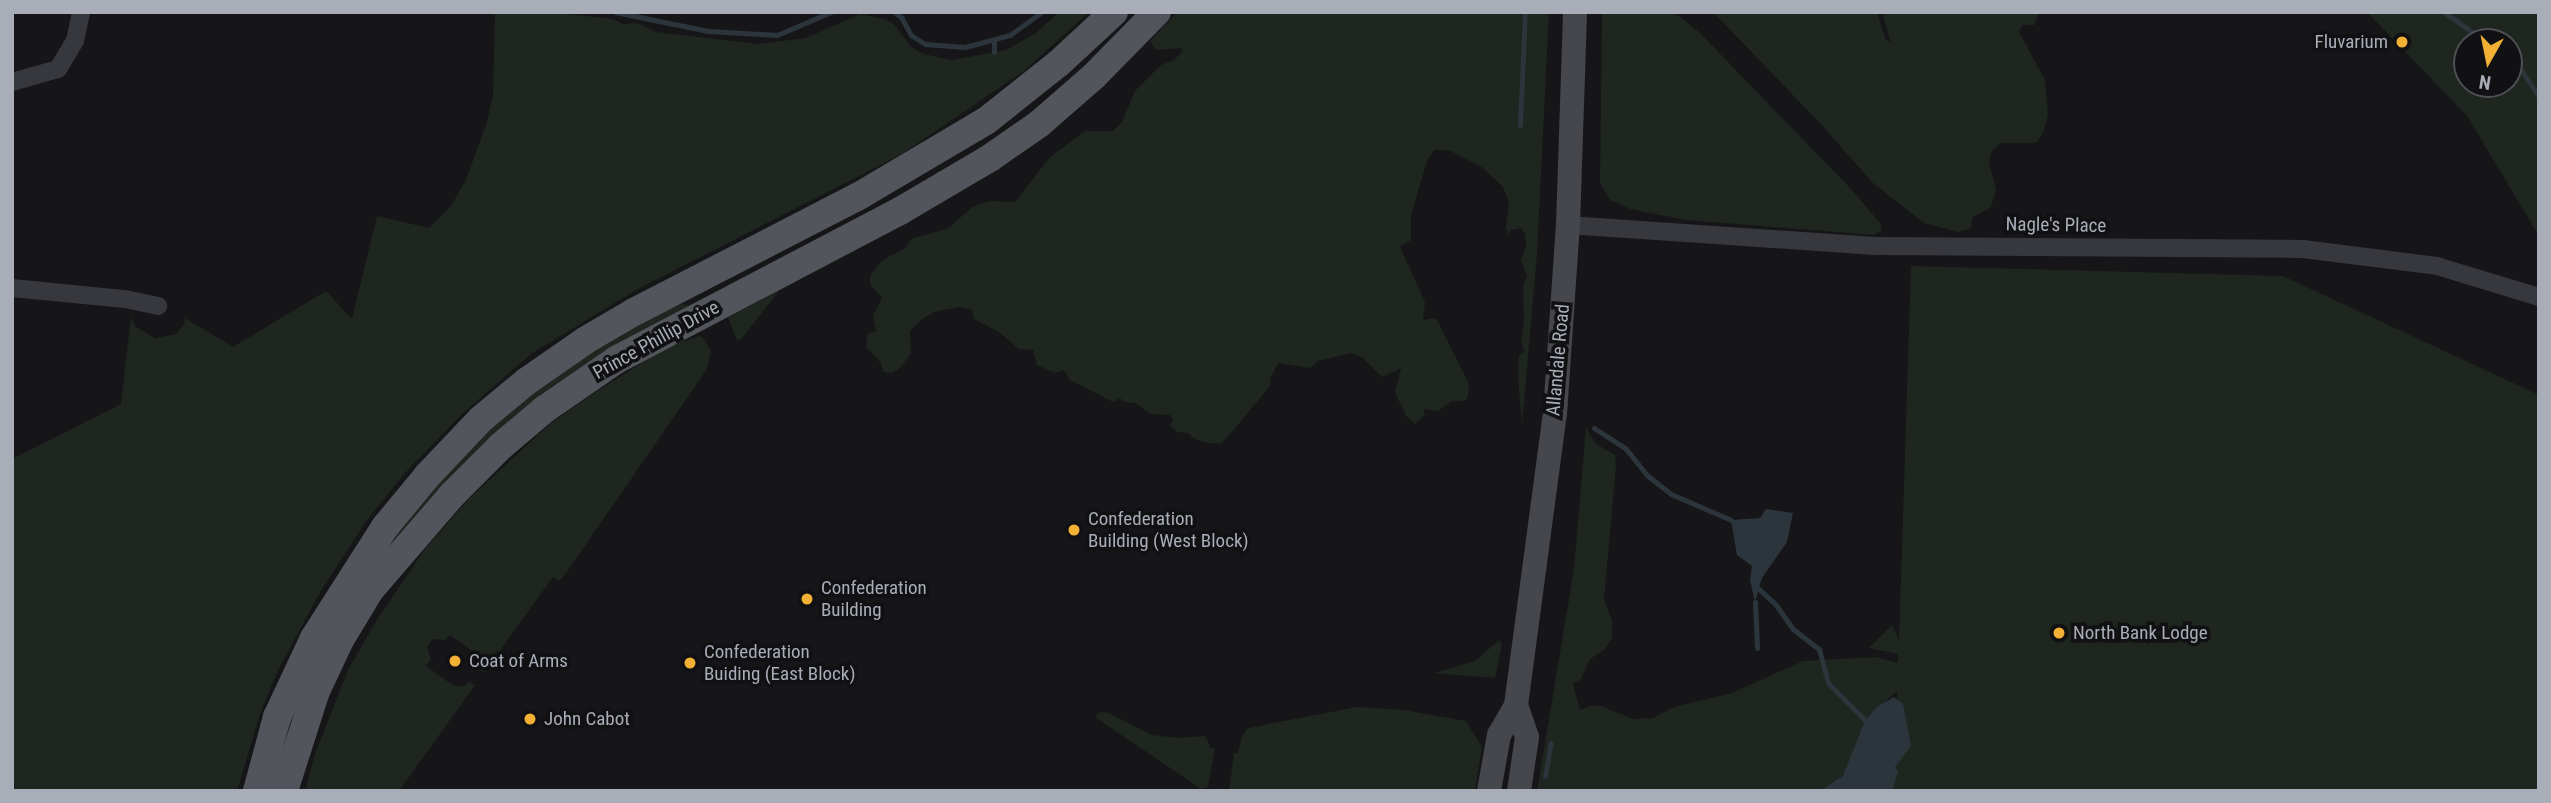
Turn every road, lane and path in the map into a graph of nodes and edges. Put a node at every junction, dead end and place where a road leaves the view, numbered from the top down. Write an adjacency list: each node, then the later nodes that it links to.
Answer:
1 (81, 12): 5 (street)
2 (1114, 12): 11 (main road, Prince Phillip Drive)
3 (1157, 12): 12 (main road, Prince Phillip Drive)
4 (1575, 12): 6 (main road, Allandale Road)
5 (12, 82)
6 (1568, 225): 8 (street, Nagle's Place); 10 (main road, Allandale Road)
7 (12, 288): 9 (street)
8 (2539, 297)
9 (158, 306)
10 (1516, 705): 13 (main road, Allandale Road); 14 (main road, Allandale Road)
11 (257, 791)
12 (284, 791)
13 (1489, 791)
14 (1519, 791)

